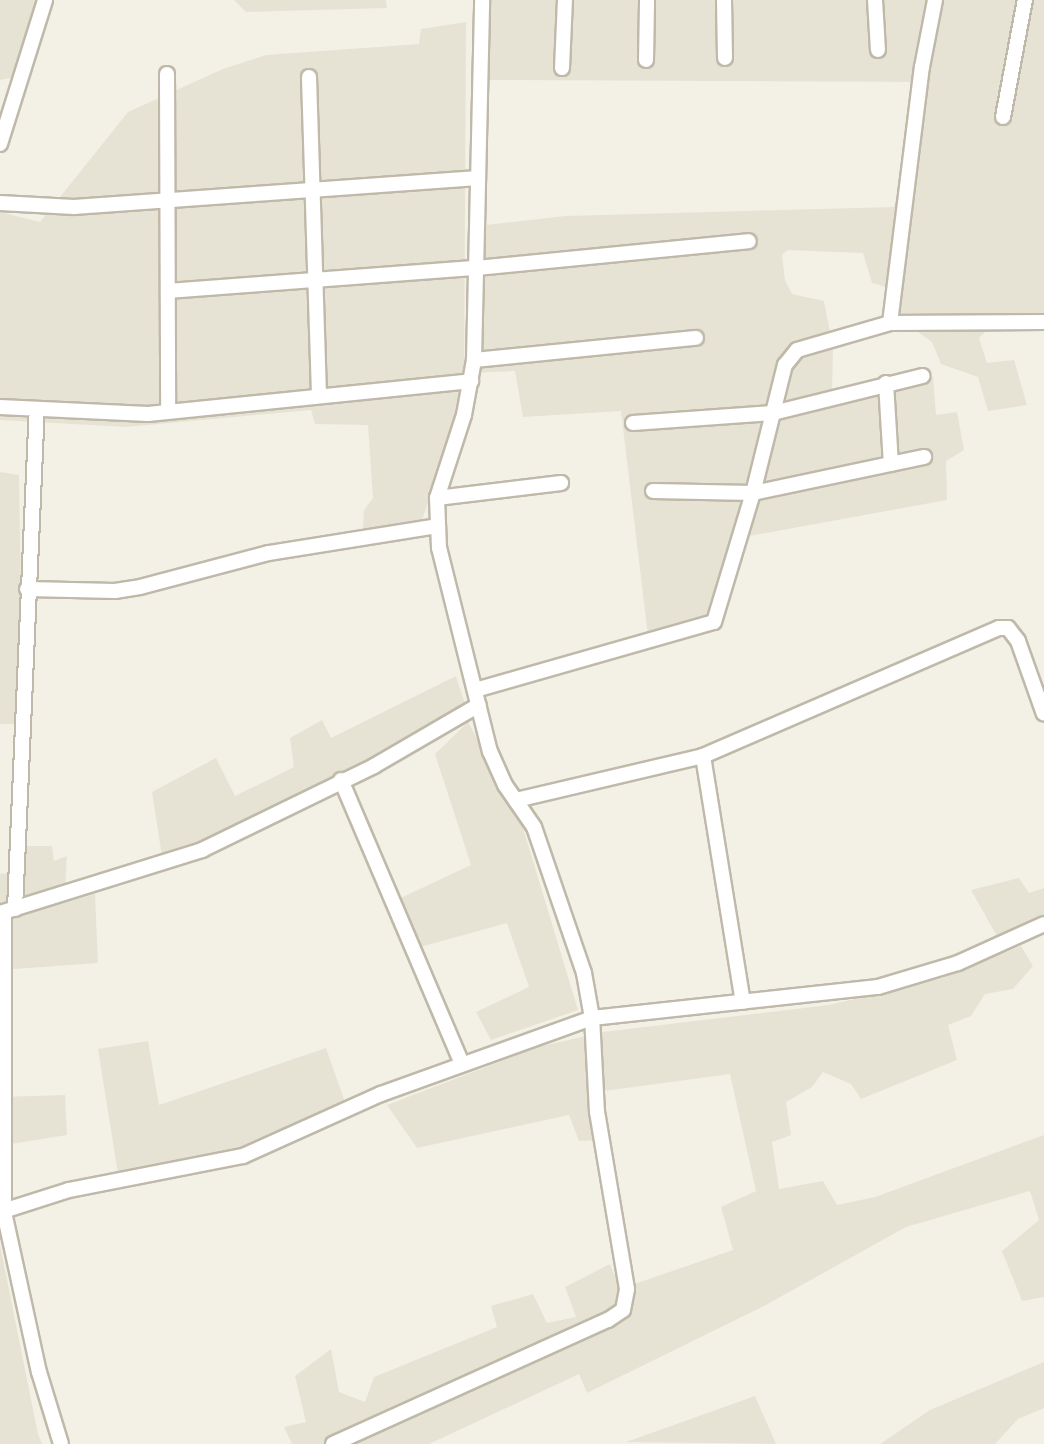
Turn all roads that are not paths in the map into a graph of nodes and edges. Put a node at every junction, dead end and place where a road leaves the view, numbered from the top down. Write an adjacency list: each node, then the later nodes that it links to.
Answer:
1 (45, 0): 16 (street)
2 (482, 0): 17 (street)
3 (565, 0): 12 (street)
4 (647, 0): 11 (street)
5 (724, 0): 10 (street)
6 (875, 0): 9 (street)
7 (935, 0): 26 (street)
8 (1025, 0): 15 (street)
9 (878, 50)
10 (725, 58)
11 (646, 60)
12 (562, 68)
13 (167, 74): 19 (street)
14 (309, 77): 18 (street)
15 (1003, 117)
16 (0, 144)
17 (478, 178): 18 (street); 22 (street)
18 (310, 189): 19 (street); 23 (street)
19 (167, 200): 20 (street); 24 (street)
20 (0, 203)
21 (748, 241): 22 (street)
22 (476, 268): 23 (street); 28 (street)
23 (313, 280): 24 (street); 32 (street)
24 (168, 291): 35 (street)
25 (1044, 322): 26 (street)
26 (890, 323): 36 (street)
27 (696, 338): 28 (street)
28 (474, 360): 30 (street)
29 (922, 376): 31 (street)
30 (471, 381): 32 (street); 43 (street)
31 (886, 383): 36 (street); 39 (street)
32 (319, 396): 35 (street)
33 (0, 407): 34 (street)
34 (37, 410): 35 (street); 45 (street)
35 (168, 411)
36 (773, 413): 37 (street); 42 (street)
37 (633, 423)
38 (924, 457): 39 (street)
39 (891, 464): 42 (street)
40 (561, 483): 43 (street)
41 (653, 491): 42 (street)
42 (753, 493): 46 (street)
43 (437, 498): 44 (street)
44 (438, 526): 45 (street); 46 (street)
45 (27, 588): 52 (street)
46 (475, 690): 47 (street)
47 (479, 705): 50 (street); 51 (street)
48 (1044, 714): 49 (street)
49 (702, 756): 51 (street); 54 (street)
50 (341, 780): 52 (street); 56 (street)
51 (516, 800): 55 (street)
52 (6, 912): 57 (street)
53 (1044, 924): 54 (street)
54 (743, 1002): 55 (street)
55 (592, 1018): 56 (street); 60 (street)
56 (462, 1064): 58 (street)
57 (2, 1138): 58 (street)
58 (2, 1212): 59 (street)
59 (61, 1444)
60 (333, 1444)

